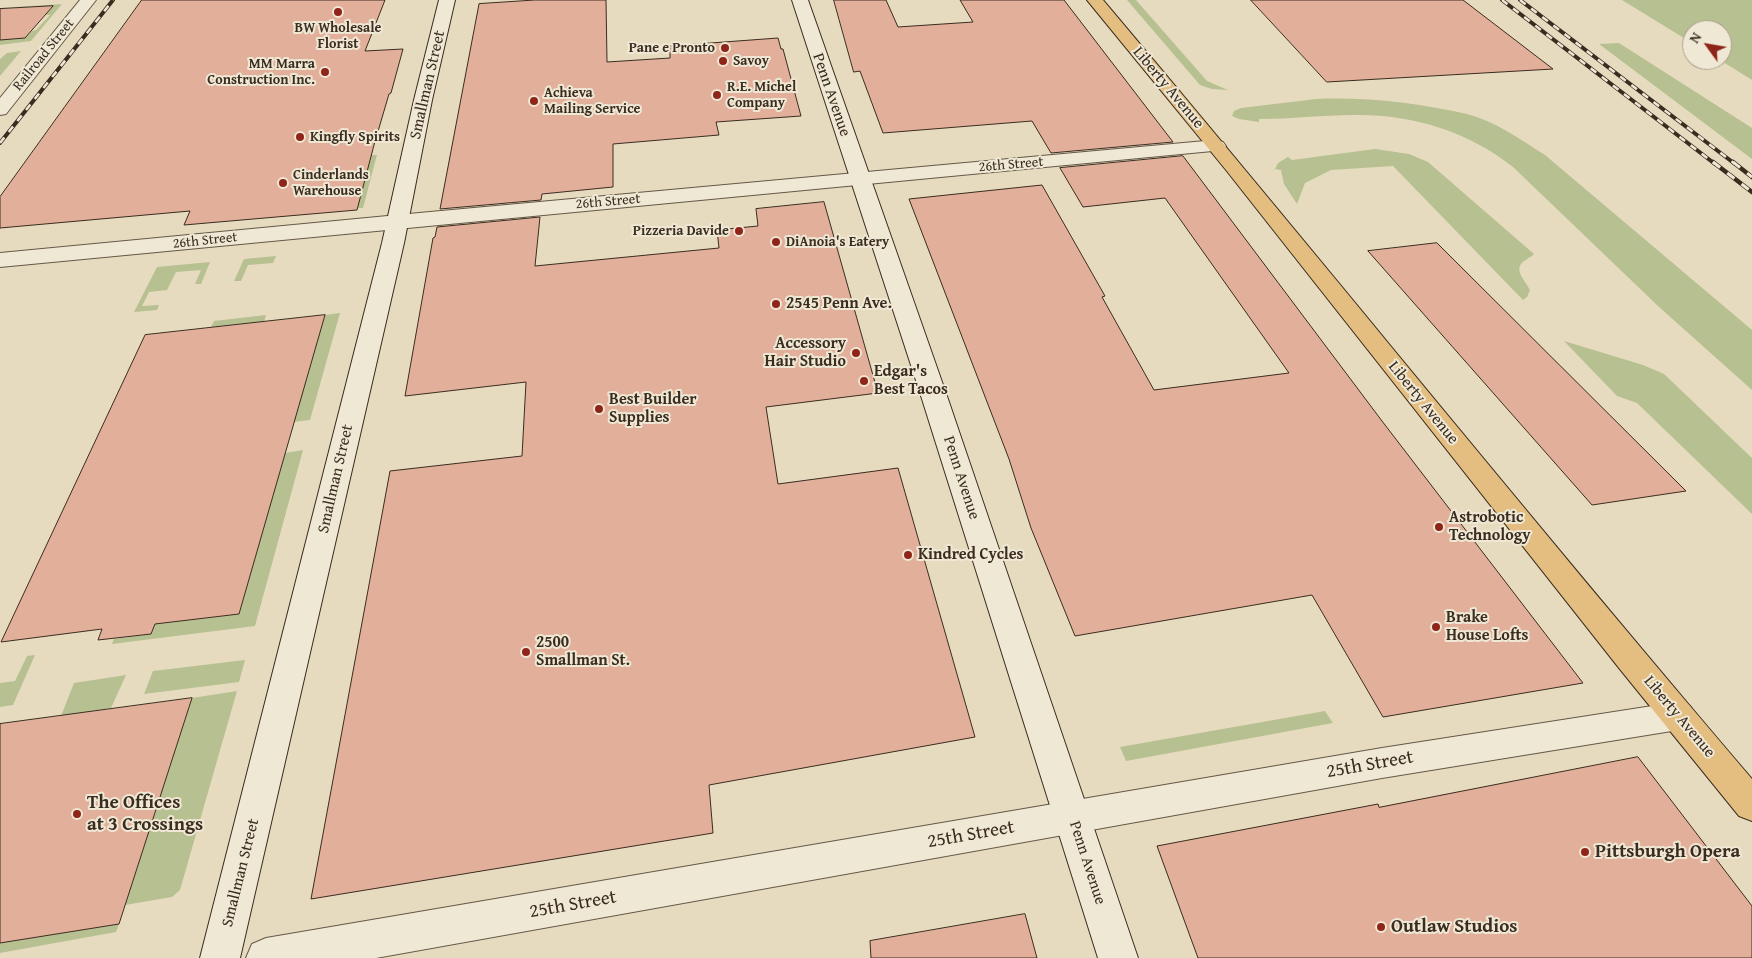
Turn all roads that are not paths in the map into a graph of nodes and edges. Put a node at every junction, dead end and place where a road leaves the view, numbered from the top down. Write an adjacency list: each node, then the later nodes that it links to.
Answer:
1 (88, 0): 5 (street, Railroad Street)
2 (447, 0): 8 (street, Smallman Street)
3 (800, 0): 7 (street, Penn Avenue)
4 (1095, 0): 6 (main road, Liberty Avenue)
5 (0, 110)
6 (1216, 146): 7 (street, 26th Street); 10 (main road, Liberty Avenue)
7 (861, 178): 8 (street, 26th Street); 12 (street, Penn Avenue)
8 (398, 221): 9 (street, 26th Street); 13 (street, Smallman Street)
9 (0, 260)
10 (1678, 716): 11 (main road, Liberty Avenue); 12 (street, 25th Street)
11 (1752, 805)
12 (1072, 817): 14 (street, 25th Street); 15 (street, Penn Avenue)
13 (220, 958)
14 (266, 958)
15 (1118, 958)

